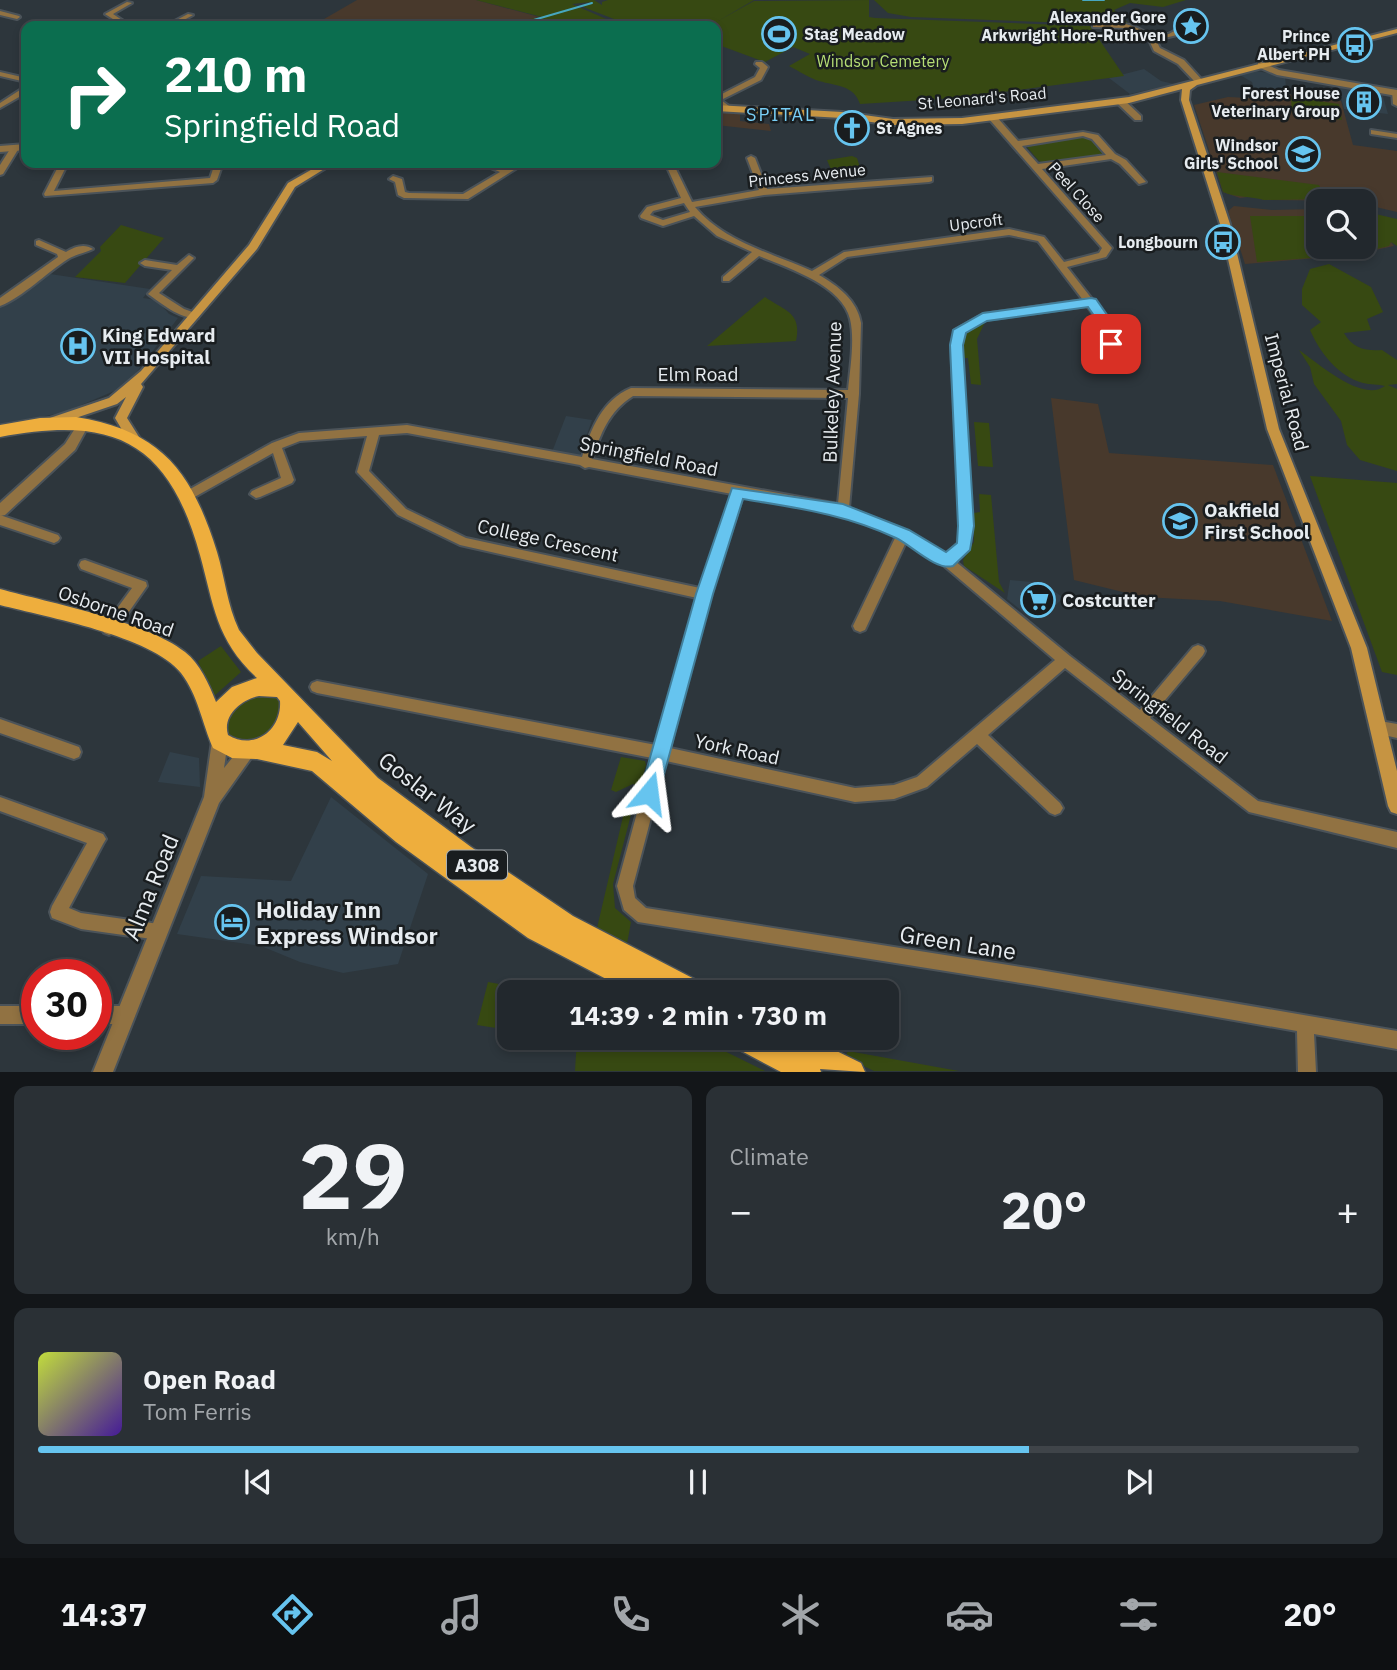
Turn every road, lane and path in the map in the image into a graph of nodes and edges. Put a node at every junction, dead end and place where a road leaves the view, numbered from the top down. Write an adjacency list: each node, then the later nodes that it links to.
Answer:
1 (129, 3): 5 (street)
2 (0, 13): 4 (street)
3 (190, 15): 6 (street)
4 (17, 17)
5 (119, 21)
6 (178, 21)
7 (1095, 26): 10 (street)
8 (1183, 27): 10 (street)
9 (1397, 31): 12 (main road, St Leonard's Road)
10 (1152, 40): 15 (street)
11 (759, 64): 19 (street, St Leonard's Road)
12 (1261, 65): 15 (main road, St Leonard's Road); 17 (street)
13 (0, 74): 14 (street)
14 (21, 79)
15 (1198, 82): 16 (main road, St Leonard's Road); 22 (main road)
16 (1175, 88): 20 (main road, St Leonard's Road); 22 (main road, Imperial Road)
17 (1396, 92): 23 (street)
18 (21, 93): 24 (street)
19 (721, 97)
20 (1143, 97): 21 (main road, St Leonard's Road); 22 (main road)
21 (1120, 101): 26 (main road, St Leonard's Road); 27 (street)
22 (1185, 103): 93 (main road, Imperial Road)
23 (1397, 104)
24 (0, 106)
25 (721, 108): 26 (main road, St Leonard's Road)
26 (992, 117): 30 (street, Peel Close)
27 (1138, 118)
28 (1374, 132): 29 (street)
29 (1397, 135)
30 (1016, 144): 34 (street); 36 (street, Peel Close)
31 (15, 148): 32 (street); 33 (street); 43 (street)
32 (21, 148)
33 (0, 149)
34 (1110, 155): 36 (street); 47 (street)
35 (751, 158): 48 (street)
36 (1036, 167): 56 (street, Peel Close)
37 (61, 168): 38 (street)
38 (217, 168)
39 (320, 168): 62 (main road)
40 (496, 168): 44 (street)
41 (513, 168): 44 (street)
42 (671, 168): 49 (street, Bulkeley Avenue)
43 (0, 172)
44 (507, 172): 46 (street)
45 (929, 178): 48 (street, Princess Avenue)
46 (393, 179)
47 (1142, 182)
48 (764, 192): 49 (street, Princess Avenue)
49 (690, 206): 52 (street, Bulkeley Avenue)
50 (40, 243): 53 (street)
51 (88, 249): 53 (street)
52 (758, 252): 58 (street, Bulkeley Avenue); 59 (street)
53 (63, 258): 60 (street)
54 (189, 258): 57 (street)
55 (145, 264): 57 (street)
56 (1063, 265): 58 (street, Upcroft); 61 (street, Upcroft)
57 (178, 268): 62 (street)
58 (813, 275): 65 (street, Bulkeley Avenue)
59 (726, 279)
60 (3, 298)
61 (1091, 302): 63 (street, Upcroft); 81 (street)
62 (194, 316): 64 (main road)
63 (1117, 366)
64 (145, 374): 67 (main road); 70 (main road)
65 (854, 394): 72 (street, Elm Road); 76 (street, Bulkeley Avenue)
66 (76, 421): 67 (main road, A308); 70 (main road, A308); 77 (street)
67 (51, 422): 68 (main road, A308)
68 (0, 431)
69 (374, 432): 71 (street, Springfield Road); 72 (street, Springfield Road); 83 (street, College Crescent)
70 (133, 437): 75 (main road, A308)
71 (276, 446): 74 (street); 75 (street, Springfield Road)
72 (585, 464): 73 (street, Springfield Road)
73 (738, 492): 76 (street, Springfield Road); 83 (street, Green Lane)
74 (256, 494)
75 (187, 496): 90 (main road, A308)
76 (843, 510): 79 (street, Springfield Road)
77 (0, 511)
78 (0, 520): 80 (street)
79 (903, 534): 81 (street, Springfield Road); 85 (street)
80 (54, 538)
81 (947, 561): 88 (street, Springfield Road)
82 (85, 565): 86 (street)
83 (704, 594): 99 (street, Green Lane)
84 (0, 597): 86 (main road, Osborne Road)
85 (860, 626)
86 (109, 629): 96 (main road, Osborne Road)
87 (1198, 651): 91 (street)
88 (1065, 660): 91 (street, Springfield Road); 95 (street, York Road)
89 (317, 687): 99 (street, York Road)
90 (286, 694): 96 (main road); 97 (main road); 108 (main road, Goslar Way / A308)
91 (1142, 717): 105 (street, Springfield Road)
92 (0, 726): 98 (street)
93 (1380, 729): 94 (street); 100 (main road, Imperial Road)
94 (1397, 731)
95 (977, 734): 99 (street, York Road); 104 (street)
96 (218, 735): 97 (main road, A308); 101 (street, Alma Road)
97 (253, 750): 101 (street, Alma Road); 107 (main road, A308)
98 (74, 752)
99 (661, 753): 113 (street, Green Lane)
100 (1394, 773): 103 (main road, Imperial Road)
101 (212, 798): 106 (street, Alma Road)
102 (0, 804): 106 (street)
103 (1397, 806)
104 (1055, 808)
105 (1397, 840)
106 (159, 932): 112 (street, Alma Road)
107 (632, 980)
108 (671, 980)
109 (0, 1015): 110 (street)
110 (21, 1015)
111 (112, 1015): 112 (street)
112 (126, 1015): 117 (street, Alma Road)
113 (1305, 1025): 114 (street, Green Lane); 120 (street)
114 (1397, 1040)
115 (766, 1050): 118 (main road)
116 (808, 1050): 119 (main road)
117 (103, 1072)
118 (808, 1072)
119 (852, 1072)
120 (1307, 1072)

